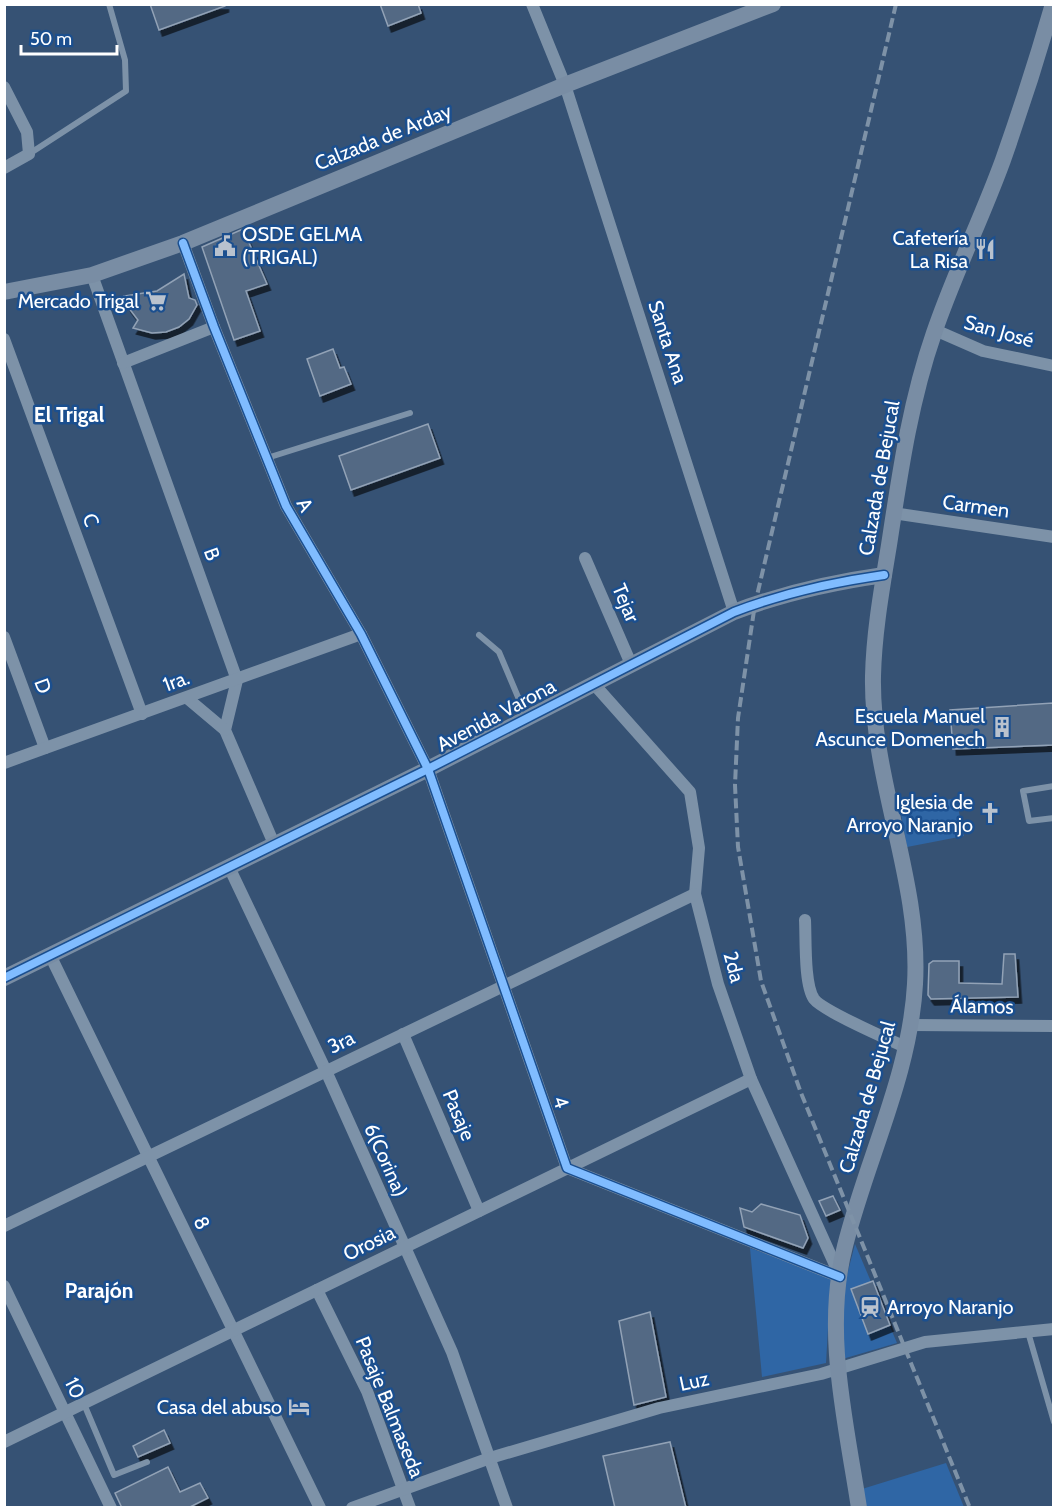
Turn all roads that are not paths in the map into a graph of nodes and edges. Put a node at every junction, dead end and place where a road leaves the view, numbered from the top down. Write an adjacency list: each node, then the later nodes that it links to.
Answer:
1 (109, 4): 8 (lane)
2 (532, 4): 6 (street, Santa Ana)
3 (773, 4): 6 (street, Calzada de Arday)
4 (1053, 4): 5 (street, Calzada de Bejucal)
5 (1049, 39): 14 (street, Calzada de Bejucal)
6 (565, 85): 10 (street, Calzada de Arday); 24 (street, Santa Ana)
7 (4, 87): 8 (street)
8 (29, 154): 9 (street)
9 (4, 168)
10 (183, 243): 11 (street, Calzada de Arday); 13 (street, A)
11 (92, 275): 12 (street, Calzada de Arday); 16 (street, B)
12 (4, 292)
13 (214, 327): 16 (street); 19 (street, A)
14 (935, 330): 17 (street, San José); 20 (street, Calzada de Bejucal)
15 (4, 339): 32 (street, C)
16 (123, 363): 29 (street, B)
17 (1053, 366)
18 (410, 413): 19 (lane)
19 (267, 458): 25 (street, A)
20 (893, 513): 21 (street, Carmen); 23 (street, Calzada de Bejucal)
21 (1053, 537)
22 (585, 558): 28 (street, Tejar)
23 (884, 575): 24 (street, Avenida Varona); 47 (street, Calzada de Bejucal)
24 (734, 612): 28 (street, Avenida Varona)
25 (361, 634): 29 (street, 1ra.); 37 (street, A)
26 (479, 635): 33 (lane)
27 (4, 637): 35 (street, D)
28 (631, 664): 30 (street, Avenida Varona)
29 (237, 680): 31 (street, 1ra.); 34 (street)
30 (593, 683): 33 (street, Avenida Varona); 42 (street, 2da)
31 (187, 698): 32 (street, 1ra.); 34 (street)
32 (142, 714): 35 (street, 1ra.)
33 (526, 716): 37 (street, Avenida Varona)
34 (225, 730): 40 (street)
35 (45, 748): 36 (street, 1ra.)
36 (4, 763)
37 (428, 769): 40 (street, Avenida Varona); 46 (street, 4)
38 (1053, 786): 39 (lane)
39 (1053, 818)
40 (274, 844): 41 (street, Avenida Varona)
41 (229, 867): 44 (street, Avenida Varona); 51 (street, 6(Corina))
42 (695, 894): 46 (street, 3ra); 52 (street, 2da)
43 (805, 920): 50 (street)
44 (50, 955): 45 (street, Avenida Varona); 53 (street, 8)
45 (5, 977)
46 (503, 987): 49 (street, 3ra); 54 (street, 4)
47 (911, 1025): 48 (street, Álamos); 50 (street, Calzada de Bejucal)
48 (1053, 1026)
49 (403, 1034): 51 (street, 3ra); 55 (street, Pasaje)
50 (905, 1047): 58 (street, Calzada de Bejucal)
51 (326, 1071): 53 (street, 3ra); 57 (street, 6(Corina))
52 (751, 1079): 54 (street, Orosia); 58 (street, 2da)
53 (148, 1157): 56 (street, 3ra); 62 (street, 8)
54 (567, 1168): 55 (street, Orosia); 58 (street)
55 (479, 1211): 57 (street, Orosia)
56 (4, 1226)
57 (403, 1248): 60 (street, Orosia); 69 (street, 6(Corina))
58 (840, 1277): 64 (street, Calzada de Bejucal)
59 (4, 1286): 66 (street, 10)
60 (317, 1290): 62 (street, Orosia); 71 (street, Pasaje Balmaseda)
61 (1053, 1329): 63 (street, Luz)
62 (233, 1330): 65 (street, Orosia); 73 (street, 8)
63 (1028, 1332): 64 (street, Luz); 67 (lane)
64 (838, 1368): 69 (street, Luz); 77 (street, Calzada de Bejucal)
65 (84, 1403): 66 (street, Orosia); 70 (lane)
66 (65, 1412): 68 (street, Orosia); 72 (street, 10)
67 (1053, 1422)
68 (4, 1442)
69 (490, 1458): 71 (street, Luz); 76 (street, 6(Corina))
70 (147, 1462)
71 (403, 1489): 74 (street, Luz); 75 (street, Pasaje Balmaseda)
72 (111, 1508)
73 (320, 1508)
74 (352, 1508)
75 (410, 1508)
76 (507, 1508)
77 (859, 1508)

